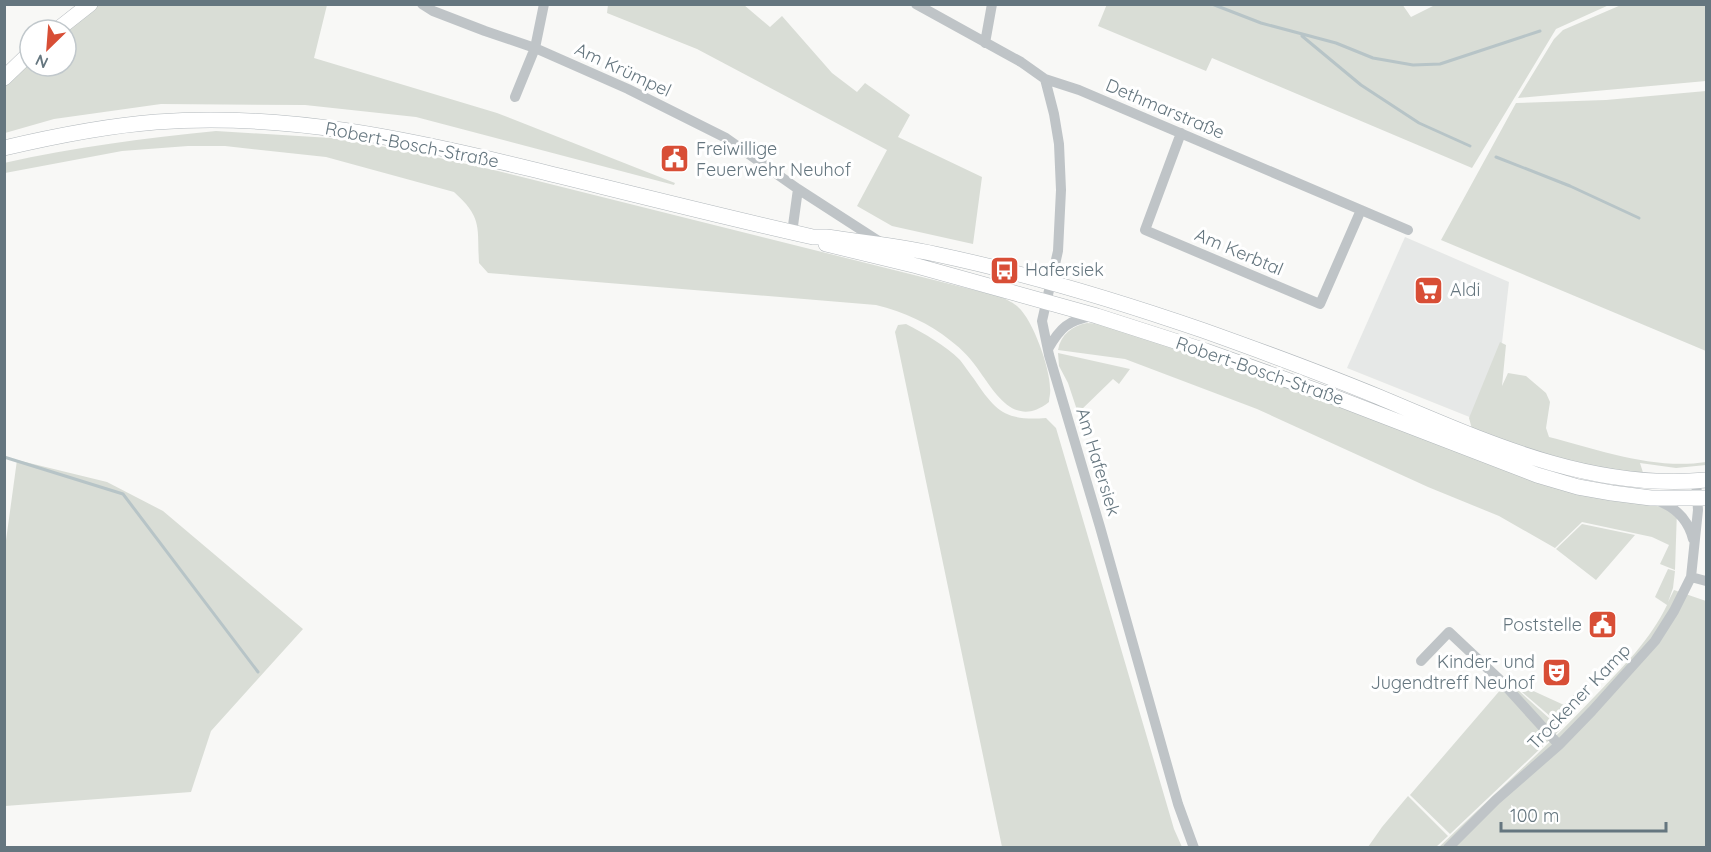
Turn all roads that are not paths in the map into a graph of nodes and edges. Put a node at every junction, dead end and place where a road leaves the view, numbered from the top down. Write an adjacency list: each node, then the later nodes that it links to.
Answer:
1 (90, 4): 6 (main road)
2 (422, 4): 8 (street, Am Krümpel)
3 (544, 4): 8 (street)
4 (916, 4): 7 (street, Dethmarstraße)
5 (992, 4): 7 (street)
6 (72, 18)
7 (985, 43): 11 (street, Dethmarstraße)
8 (535, 48): 12 (street); 15 (street, Am Krümpel)
9 (18, 65): 10 (main road)
10 (4, 78)
11 (1045, 79): 13 (street, Dethmarstraße); 21 (street, Am Hafersiek)
12 (515, 97)
13 (1181, 134): 16 (street, Dethmarstraße); 16 (street, Am Kerbtal)
14 (4, 148): 18 (main road, Robert-Bosch-Straße)
15 (798, 189): 18 (street); 20 (street, Am Krümpel)
16 (1361, 210): 17 (street, Dethmarstraße)
17 (1408, 230)
18 (792, 232): 19 (main road, Robert-Bosch-Straße)
19 (813, 237): 20 (main road, Robert-Bosch-Straße); 22 (main road, Robert-Bosch-Straße)
20 (885, 245): 21 (main road, Robert-Bosch-Straße)
21 (1049, 283): 22 (street, Am Hafersiek); 25 (main road, Robert-Bosch-Straße)
22 (1045, 301): 23 (main road, Robert-Bosch-Straße); 24 (street, Am Hafersiek)
23 (1097, 316): 24 (street); 26 (main road, Robert-Bosch-Straße)
24 (1048, 350): 33 (street, Am Hafersiek)
25 (1701, 481): 27 (street, Trockener Kamp)
26 (1651, 498): 27 (main road, Robert-Bosch-Straße); 28 (street, Trockener Kamp)
27 (1702, 499): 28 (street, Trockener Kamp)
28 (1695, 545): 29 (street, Trockener Kamp)
29 (1691, 577): 30 (street); 32 (street, Trockener Kamp)
30 (1707, 581)
31 (1421, 661): 32 (street)
32 (1559, 745): 34 (street, Trockener Kamp)
33 (1194, 848)
34 (1448, 848)

